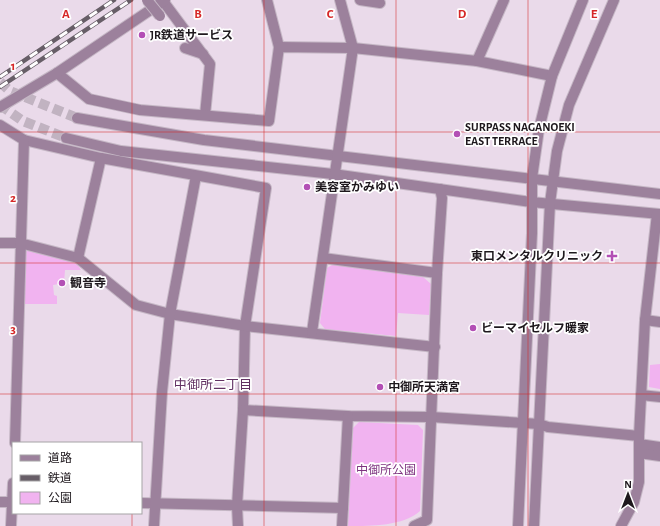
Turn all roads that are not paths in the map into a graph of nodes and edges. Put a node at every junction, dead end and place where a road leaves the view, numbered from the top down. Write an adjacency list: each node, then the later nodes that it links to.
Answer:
1 (147, 0): 10 (street, bridge)
2 (164, 0): 14 (street); 16 (street)
3 (267, 0): 11 (street)
4 (340, 0): 13 (street)
5 (360, 0): 9 (street)
6 (504, 0): 15 (street)
7 (583, 0): 17 (street)
8 (614, 0): 29 (street)
9 (380, 3)
10 (160, 16)
11 (279, 47): 13 (street); 19 (street)
12 (185, 48): 14 (street)
13 (353, 48): 15 (street); 24 (street)
14 (203, 54): 19 (street)
15 (477, 61): 17 (street)
16 (57, 73): 18 (street); 19 (street)
17 (552, 76): 28 (street)
18 (0, 107)
19 (205, 116)
20 (77, 118): 24 (street)
21 (0, 125): 23 (street)
22 (66, 138): 26 (street)
23 (24, 140): 25 (street); 36 (street)
24 (338, 155): 26 (street); 28 (street)
25 (101, 158): 27 (street); 37 (street)
26 (334, 174): 30 (street); 38 (street)
27 (196, 176): 40 (street); 43 (street)
28 (532, 178): 29 (street); 32 (street)
29 (552, 180): 31 (street); 33 (street)
30 (440, 189): 32 (street); 39 (street)
31 (660, 194)
32 (531, 202): 33 (street); 51 (street)
33 (550, 203): 34 (street); 52 (street)
34 (658, 214): 41 (street)
35 (0, 243): 36 (street)
36 (20, 243): 37 (street); 53 (street)
37 (78, 258): 40 (street)
38 (323, 258): 39 (street); 44 (street)
39 (437, 273): 45 (street)
40 (170, 314): 43 (street); 60 (street)
41 (645, 320): 42 (street); 46 (street)
42 (660, 322)
43 (245, 326): 44 (street); 48 (street)
44 (312, 332): 45 (street)
45 (435, 347): 50 (street)
46 (642, 395): 47 (street); 54 (street)
47 (660, 398)
48 (243, 410): 49 (street); 61 (street)
49 (348, 416): 50 (street); 62 (street)
50 (431, 417): 51 (street); 68 (street)
51 (523, 422): 52 (street); 69 (street)
52 (539, 424): 54 (street); 70 (street)
53 (14, 442)
54 (639, 444): 55 (street); 56 (street); 71 (street)
55 (660, 447)
56 (660, 456)
57 (0, 502): 58 (street)
58 (12, 502)
59 (142, 503): 60 (street)
60 (154, 503): 61 (street); 65 (street)
61 (237, 506): 62 (street); 66 (street)
62 (343, 508): 67 (street)
63 (12, 514): 64 (street)
64 (11, 526)
65 (154, 526)
66 (238, 526)
67 (342, 526)
68 (414, 526)
69 (518, 526)
70 (534, 526)
71 (621, 526)

